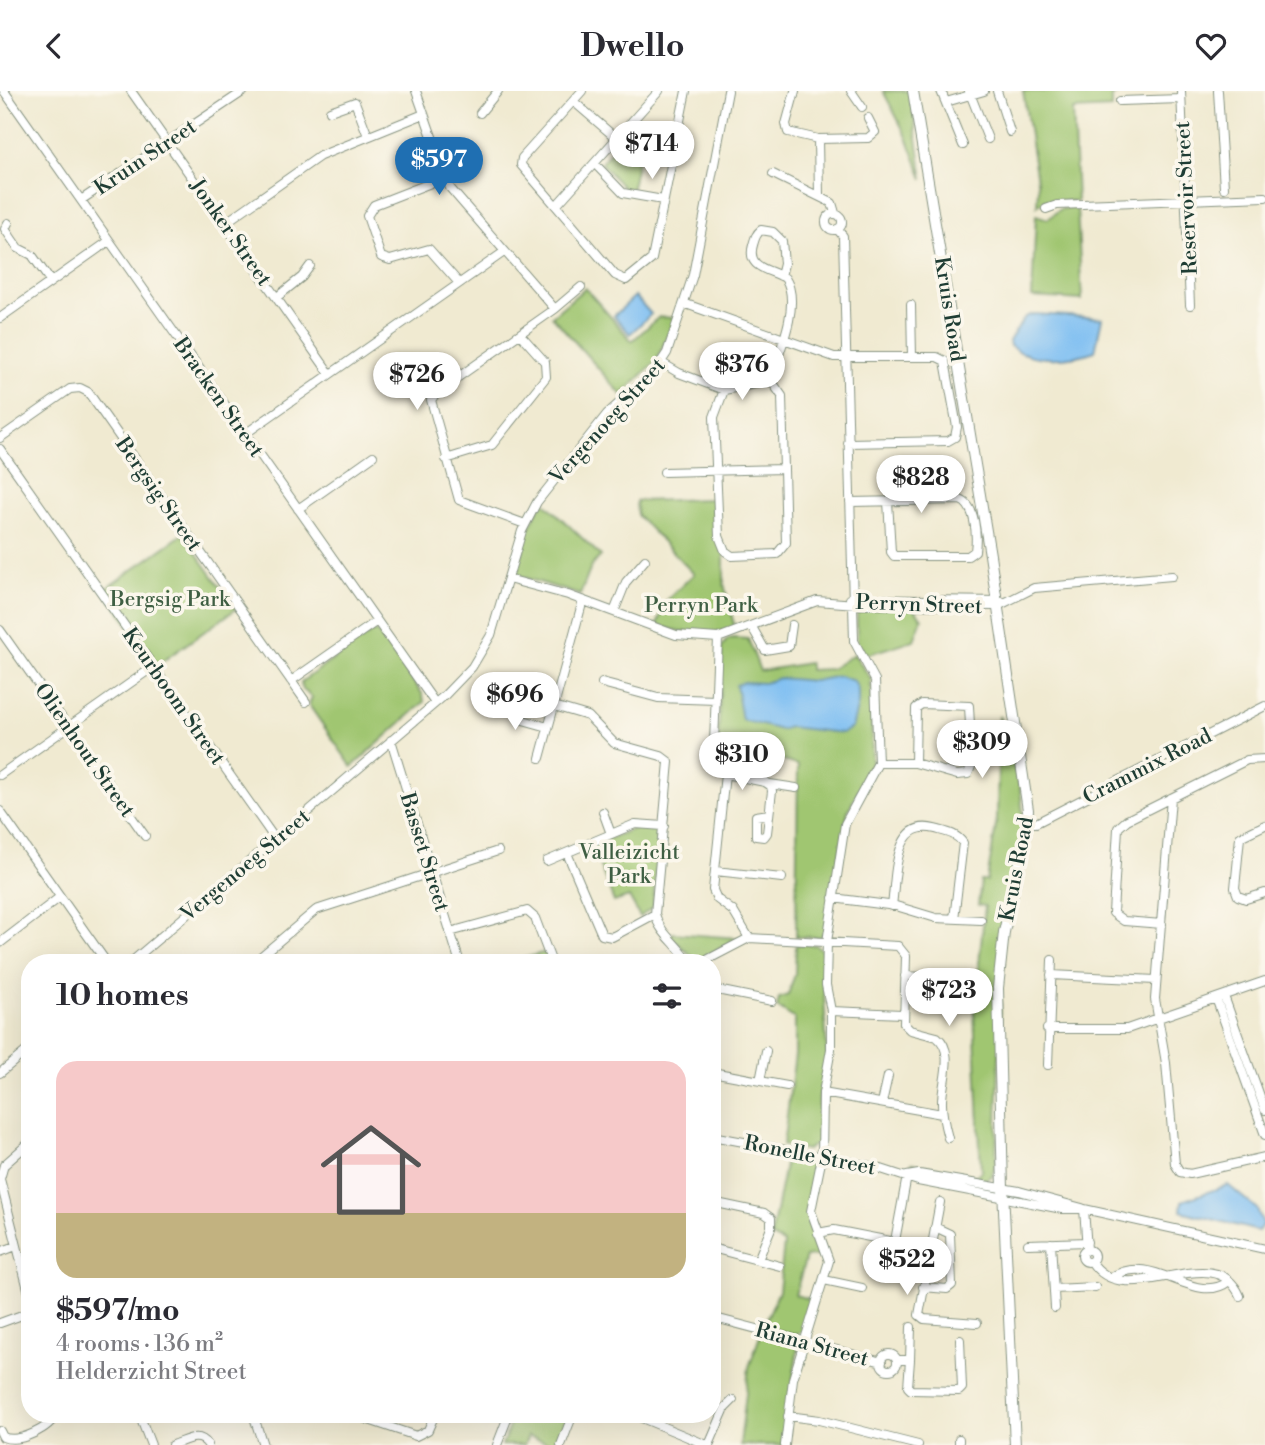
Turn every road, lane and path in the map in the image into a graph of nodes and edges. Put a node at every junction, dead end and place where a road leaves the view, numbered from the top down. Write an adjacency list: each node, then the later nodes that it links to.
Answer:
1 (4, 91): 42 (street, Bracken Street)
2 (131, 91): 32 (street, Jonker Street)
3 (244, 91): 32 (street, Kruin Street)
4 (416, 91): 25 (street)
5 (582, 91): 19 (street)
6 (659, 91): 29 (street)
7 (686, 91): 40 (street)
8 (729, 91): 57 (street, Vergenoeg Street)
9 (795, 91): 30 (street)
10 (851, 91): 22 (street)
11 (913, 91): 88 (street, Kruis Road)
12 (941, 91): 21 (street)
13 (984, 91): 17 (street)
14 (997, 91): 27 (street)
15 (1218, 91): 37 (street)
16 (494, 93): 24 (street)
17 (970, 93): 21 (street); 31 (street)
18 (1181, 95): 20 (street); 41 (street, Reservoir Street)
19 (573, 101): 29 (street); 43 (street)
20 (1120, 101)
21 (946, 102): 33 (street)
22 (862, 107)
23 (330, 111): 28 (street)
24 (480, 113)
25 (424, 114): 28 (street); 36 (street)
26 (868, 118): 30 (street)
27 (1010, 132)
28 (368, 136): 47 (street)
29 (616, 138): 34 (street)
30 (818, 139): 39 (street)
31 (988, 139)
32 (167, 142): 42 (street, Kruin Street); 47 (street, Jonker Street)
33 (962, 145)
34 (595, 164): 40 (street); 43 (street)
35 (773, 174): 39 (street)
36 (446, 177): 50 (street); 54 (street)
37 (1224, 188)
38 (1265, 197): 41 (street)
39 (823, 198): 45 (street)
40 (663, 200): 43 (street)
41 (1185, 200): 44 (street); 59 (street, Reservoir Street)
42 (81, 201): 49 (street, Bracken Street)
43 (556, 207)
44 (1046, 209)
45 (835, 213): 48 (street); 48 (street)
46 (8, 223): 53 (street)
47 (225, 223): 56 (street, Jonker Street)
48 (837, 229): 65 (street)
49 (109, 241): 53 (street); 70 (street, Bracken Street)
50 (504, 252): 54 (street); 60 (street)
51 (310, 266): 56 (street)
52 (781, 275): 52 (street); 63 (street)
53 (51, 282): 61 (street)
54 (459, 283): 67 (street)
55 (581, 287): 60 (street)
56 (277, 297): 67 (street, Jonker Street)
57 (686, 304): 63 (street); 66 (street, Vergenoeg Street)
58 (911, 305): 64 (street)
59 (1190, 305)
60 (555, 309): 62 (street)
61 (0, 318)
62 (520, 334): 75 (street); 75 (street)
63 (783, 339): 65 (street); 68 (street)
64 (912, 357): 65 (street); 72 (street)
65 (847, 358): 72 (street)
66 (662, 363): 69 (street); 82 (street, Vergenoeg Street)
67 (330, 374): 70 (street)
68 (770, 379): 69 (street); 76 (street)
69 (724, 390): 77 (street)
70 (245, 434): 81 (street, Bracken Street)
71 (0, 438): 96 (street, Bergsig Street)
72 (848, 443): 80 (street)
73 (0, 449): 95 (street, Keurboom Street)
74 (373, 456): 81 (street)
75 (446, 459): 82 (street)
76 (784, 469): 77 (street); 77 (street)
77 (715, 471): 78 (street)
78 (664, 472)
79 (888, 501): 79 (street); 80 (street)
80 (850, 502): 87 (street)
81 (298, 509): 90 (street, Bracken Street)
82 (525, 524): 85 (street, Vergenoeg Street)
83 (645, 560): 89 (street)
84 (1172, 576): 88 (street)
85 (508, 579): 86 (street, Perryn Street); 101 (street, Vergenoeg Street)
86 (583, 600): 89 (street, Perryn Street); 102 (street)
87 (853, 601): 88 (street, Perryn Street); 92 (street, Perryn Street); 110 (street)
88 (999, 602): 119 (street, Kruis Road)
89 (614, 612): 94 (street, Perryn Street)
90 (377, 621): 96 (street); 101 (street, Bracken Street)
91 (792, 625): 92 (street)
92 (752, 627): 94 (street, Perryn Street)
93 (0, 630): 104 (street, Olienhout Street)
94 (718, 638): 98 (street)
95 (153, 667): 104 (street); 124 (street, Keurboom Street)
96 (291, 681): 100 (street, Bergsig Street)
97 (602, 683): 98 (street)
98 (716, 700): 111 (street)
99 (515, 701): 105 (street)
100 (306, 702)
101 (435, 703): 106 (street, Vergenoeg Street)
102 (554, 706): 105 (street); 121 (street)
103 (1265, 706): 119 (street, Crammix Road)
104 (68, 727): 112 (street); 123 (street, Olienhout Street)
105 (548, 727): 107 (street)
106 (391, 740): 124 (street, Vergenoeg Street); 129 (street, Basset Street)
107 (540, 758)
108 (1265, 759): 115 (street)
109 (915, 762): 109 (street); 110 (street)
110 (878, 763): 133 (street)
111 (725, 774): 113 (street); 128 (street)
112 (0, 775)
113 (770, 784): 114 (street); 118 (street)
114 (796, 788)
115 (1171, 798): 138 (street); 138 (street)
116 (0, 811): 132 (street)
117 (603, 812): 122 (street)
118 (769, 814)
119 (1028, 823): 182 (street, Kruis Road)
120 (1265, 825): 131 (street)
121 (664, 826): 122 (street); 135 (street)
122 (611, 834): 126 (street)
123 (145, 836)
124 (275, 839): 144 (street, Vergenoeg Street)
125 (498, 851): 129 (street)
126 (567, 853): 127 (street); 135 (street)
127 (547, 861)
128 (715, 871): 130 (street); 140 (street)
129 (432, 873): 139 (street, Basset Street); 145 (street)
130 (782, 878)
131 (1265, 893)
132 (60, 897): 142 (street); 143 (street)
133 (833, 898): 134 (street); 141 (street)
134 (892, 906): 136 (street); 136 (street)
135 (655, 914): 148 (street)
136 (954, 919): 137 (street)
137 (981, 920)
138 (1162, 924): 154 (street)
139 (450, 932): 146 (street, Basset Street); 147 (street)
140 (749, 938): 141 (street); 149 (street)
141 (827, 941): 152 (street); 159 (street)
142 (0, 943)
143 (101, 954)
144 (141, 954)
145 (264, 954)
146 (457, 954)
147 (549, 954)
148 (684, 954)
149 (718, 954)
150 (1052, 960): 151 (street)
151 (1051, 975): 154 (street); 162 (street)
152 (905, 976): 153 (street); 160 (street)
153 (965, 979)
154 (1156, 980): 161 (street)
155 (1265, 981): 157 (street)
156 (721, 991): 158 (street)
157 (1220, 997): 161 (street); 173 (street); 175 (street)
158 (772, 1001)
159 (831, 1011): 160 (street); 171 (street)
160 (902, 1014): 174 (street)
161 (1159, 1019): 162 (street); 179 (street)
162 (1047, 1029): 165 (street)
163 (766, 1051): 169 (street)
164 (21, 1056): 166 (street)
165 (1048, 1065)
166 (0, 1073)
167 (721, 1074): 169 (street)
168 (888, 1076): 172 (street)
169 (760, 1081): 170 (street)
170 (787, 1086)
171 (823, 1093): 172 (street); 180 (street)
172 (882, 1103): 174 (street)
173 (1265, 1110)
174 (942, 1114): 177 (street)
175 (1265, 1135)
176 (721, 1138): 180 (street, Ronelle Street)
177 (947, 1138)
178 (21, 1150): 192 (street)
179 (1265, 1154)
180 (822, 1157): 181 (street, Ronelle Street); 187 (street)
181 (907, 1176): 182 (street, Ronelle Street); 188 (street)
182 (1003, 1193): 185 (street, Ronelle Street); 240 (street, Kruis Road)
183 (940, 1202): 186 (street)
184 (721, 1204): 197 (street)
185 (1084, 1209): 191 (street); 194 (street, Ronelle Street)
186 (935, 1227): 193 (street); 205 (street)
187 (818, 1233): 188 (street); 202 (street)
188 (895, 1241): 193 (street)
189 (1051, 1243): 190 (street); 191 (street); 207 (street)
190 (1027, 1244)
191 (1087, 1246): 201 (street)
192 (16, 1247): 196 (street); 198 (street)
193 (931, 1249): 205 (street)
194 (1265, 1249)
195 (721, 1250): 197 (street)
196 (0, 1252)
197 (758, 1259): 199 (street)
198 (21, 1265)
199 (780, 1266)
200 (1169, 1276): 201 (street); 201 (street); 203 (street); 203 (street)
201 (1112, 1277)
202 (824, 1280): 204 (street); 215 (street)
203 (1229, 1281): 208 (street)
204 (862, 1287)
205 (923, 1287): 213 (street)
206 (1095, 1287): 207 (street)
207 (1054, 1289): 209 (street)
208 (1240, 1296)
209 (1055, 1308)
210 (21, 1315): 212 (street)
211 (721, 1318): 215 (street, Riana Street)
212 (0, 1322)
213 (977, 1323)
214 (911, 1327): 217 (street)
215 (805, 1340): 217 (street, Riana Street); 219 (street)
216 (960, 1340): 217 (street)
217 (910, 1360)
218 (733, 1400): 220 (street)
219 (788, 1416): 238 (street); 239 (street)
220 (721, 1417)
221 (50, 1423): 230 (street)
222 (142, 1423): 231 (street)
223 (256, 1423): 234 (street)
224 (386, 1423): 225 (street)
225 (431, 1423)
226 (506, 1423): 235 (street)
227 (570, 1423): 236 (street)
228 (654, 1423): 237 (street)
229 (718, 1423): 237 (street)
230 (0, 1431)
231 (151, 1445)
232 (172, 1445): 233 (street)
233 (208, 1445)
234 (263, 1445)
235 (497, 1445)
236 (561, 1445)
237 (708, 1445)
238 (785, 1445)
239 (918, 1445)
240 (1015, 1445)

